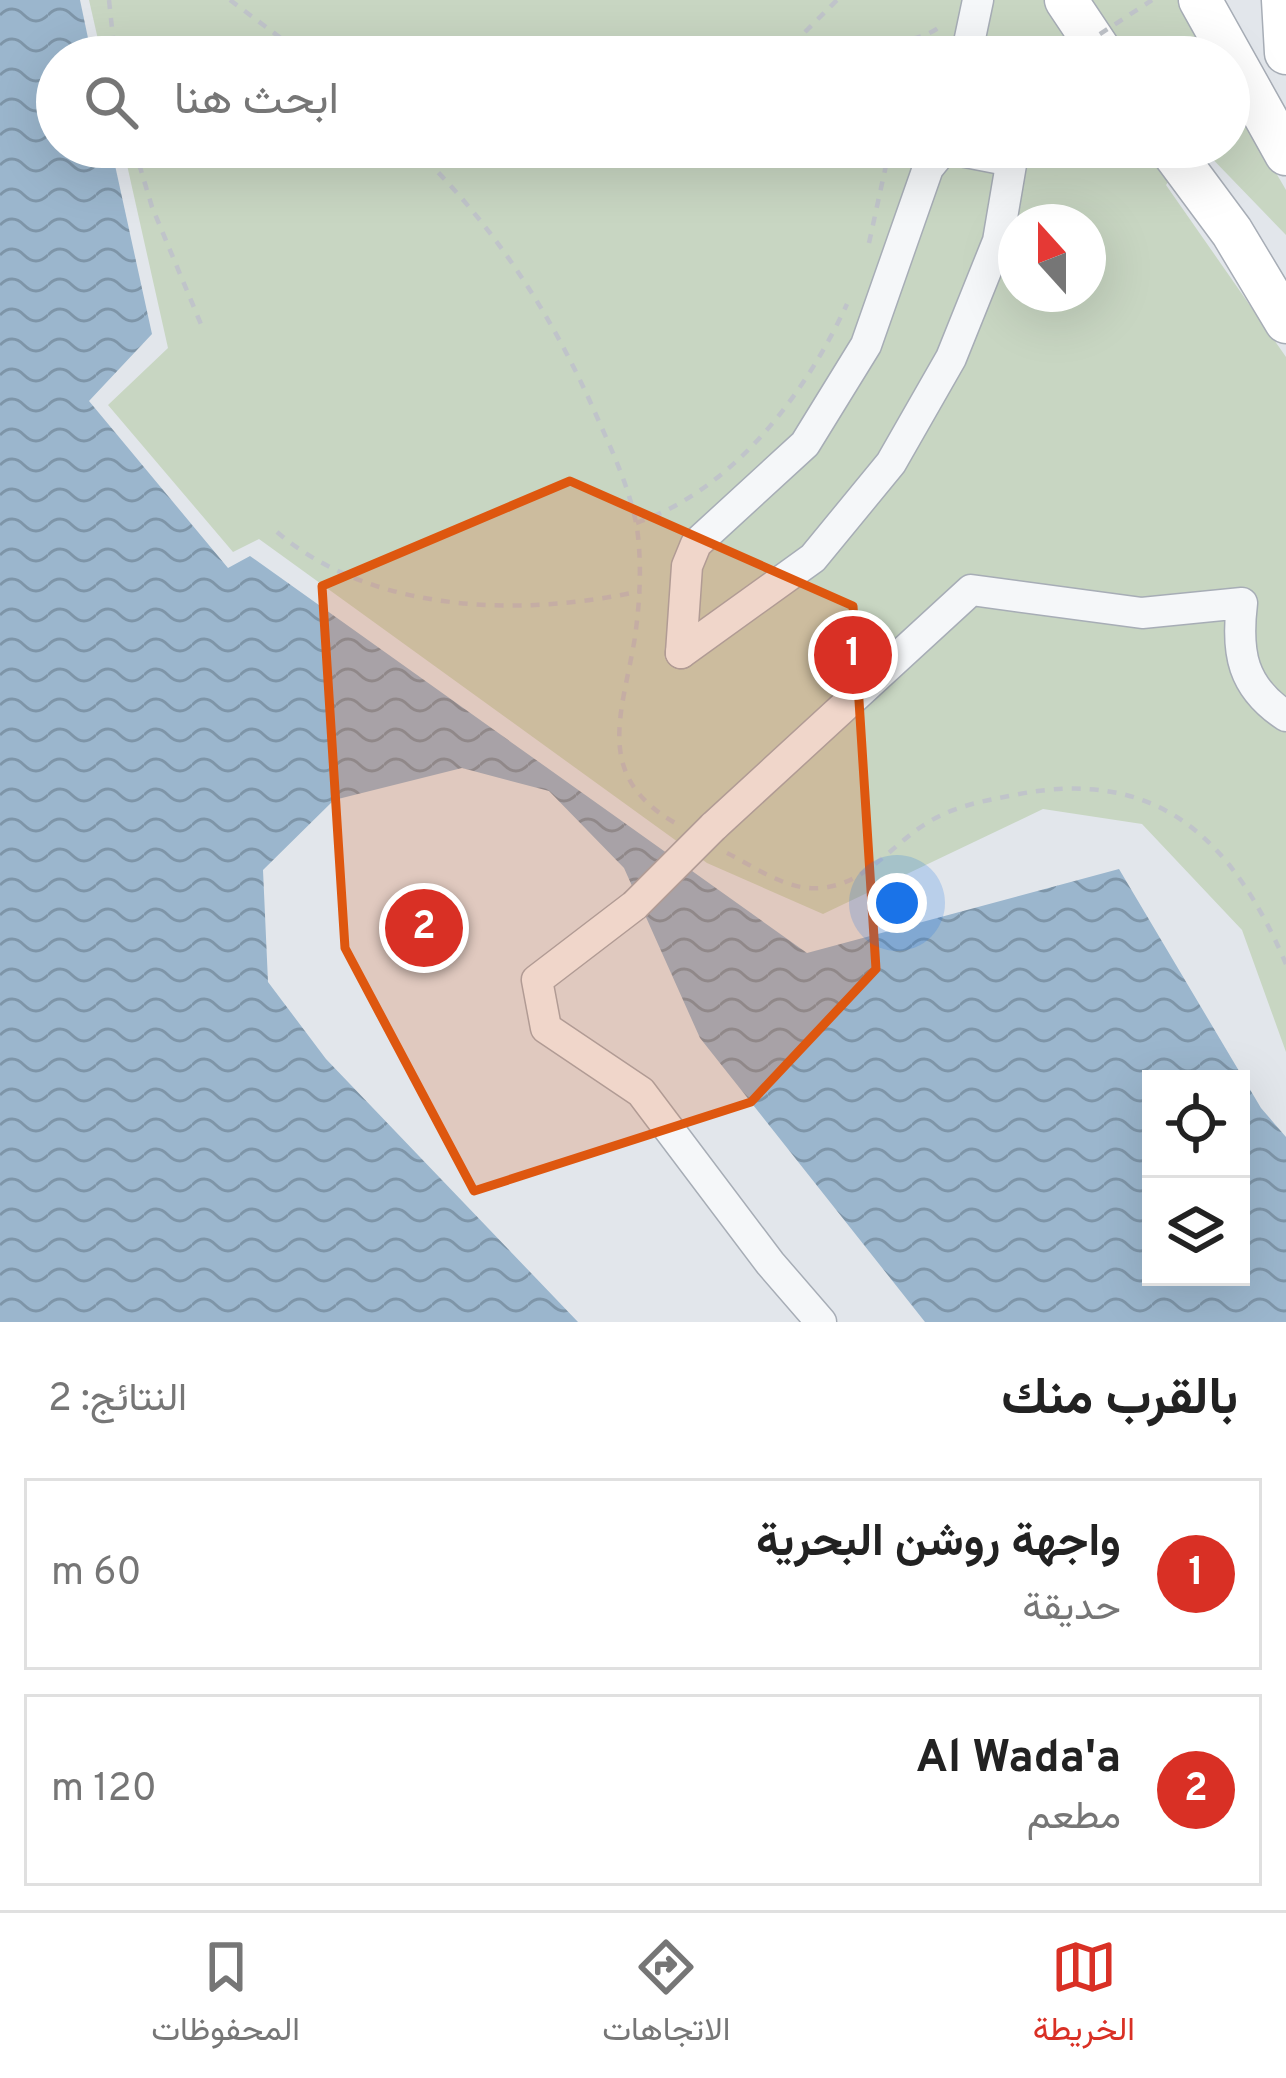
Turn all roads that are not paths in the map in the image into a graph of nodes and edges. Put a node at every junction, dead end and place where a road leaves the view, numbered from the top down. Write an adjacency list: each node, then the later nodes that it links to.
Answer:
1 (978, 0): 5 (street)
2 (1066, 0): 6 (main road)
3 (1200, 0): 7 (main road)
4 (1283, 0): 8 (main road)
5 (970, 36)
6 (1090, 36)
7 (1220, 36)
8 (1286, 53)
9 (1250, 90): 10 (main road)
10 (1286, 154)
11 (928, 168): 12 (street)
12 (1011, 168)
13 (1185, 168): 14 (main road)
14 (1286, 322)
15 (1286, 716): 16 (street, bridge)
16 (821, 1322)

